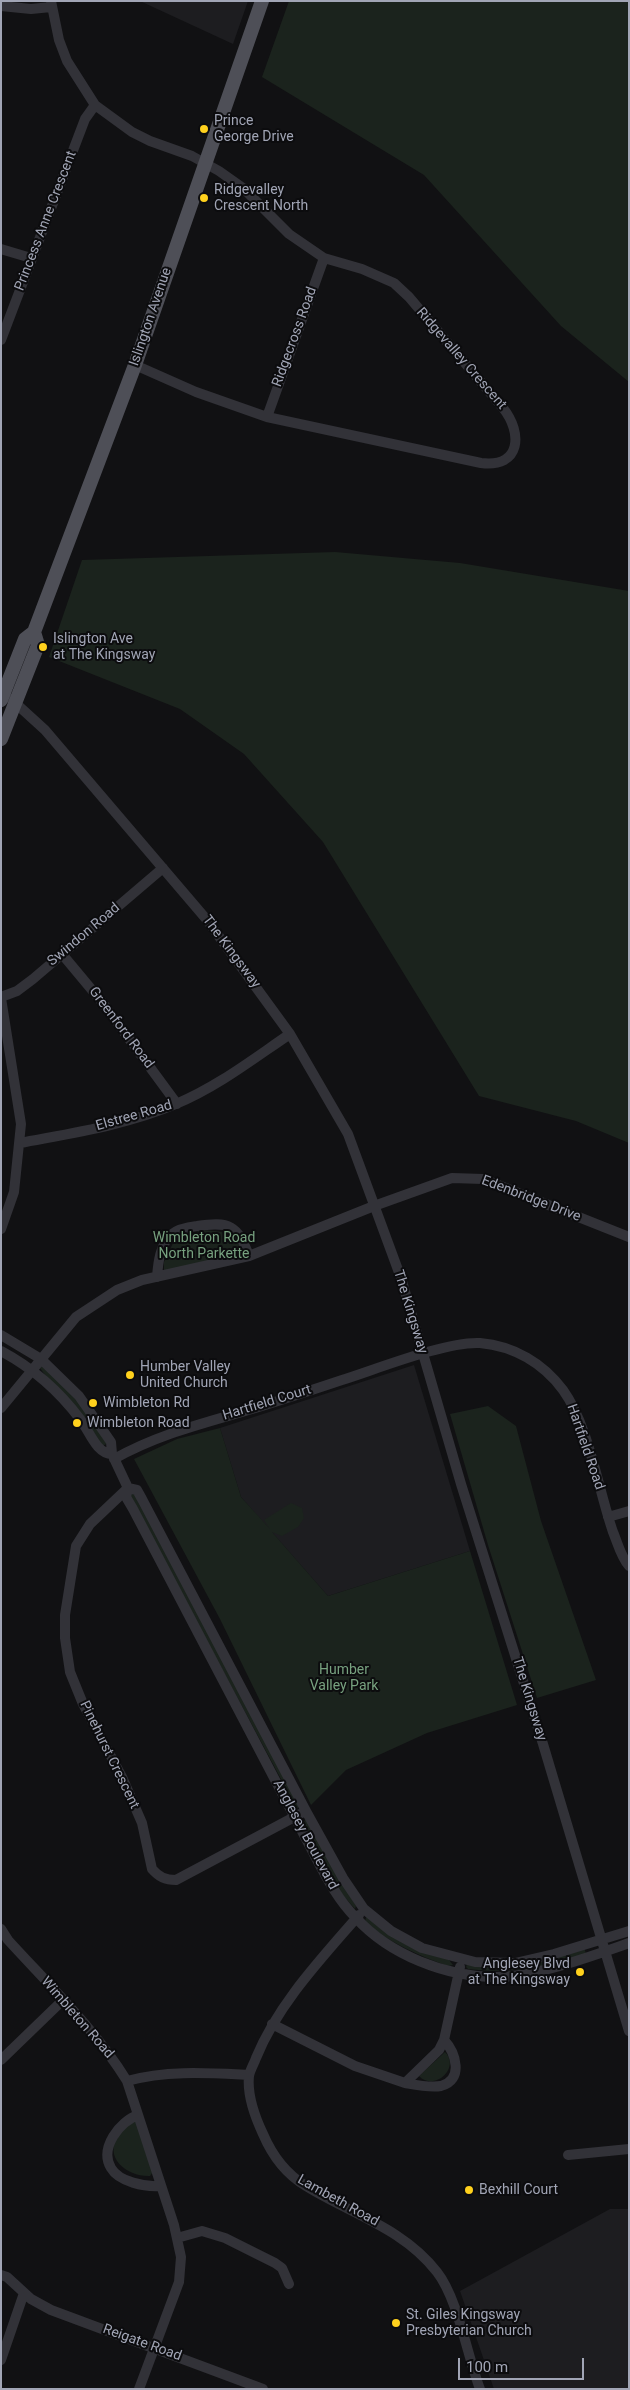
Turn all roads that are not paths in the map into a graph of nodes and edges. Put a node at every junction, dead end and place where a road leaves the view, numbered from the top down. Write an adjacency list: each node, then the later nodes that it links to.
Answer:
1 (262, 1): 5 (main road, Islington Avenue)
2 (51, 4): 3 (street); 4 (street)
3 (1, 6)
4 (95, 105): 5 (street); 7 (street, Princess Anne Crescent)
5 (204, 163): 8 (street, Ridgevalley Crescent); 10 (main road, Islington Avenue)
6 (1, 249): 7 (street)
7 (31, 258): 9 (street, Princess Anne Crescent)
8 (324, 258): 11 (street, Ridgecross Road); 11 (street, Ridgevalley Crescent)
9 (1, 340)
10 (135, 365): 11 (street, Ridgevalley Crescent); 12 (main road, Islington Avenue)
11 (267, 417)
12 (34, 632): 13 (main road, Islington Avenue); 14 (main road, Islington Avenue)
13 (2, 696): 14 (street, The Kingsway)
14 (16, 702): 15 (main road, Islington Avenue); 16 (street, The Kingsway)
15 (1, 739)
16 (163, 868): 17 (street, Swindon Road); 19 (street, The Kingsway)
17 (62, 954): 18 (street, Swindon Road); 20 (street, Greenford Road)
18 (1, 998): 21 (street)
19 (290, 1034): 20 (street, Elstree Road); 22 (street, The Kingsway)
20 (177, 1104): 21 (street, Elstree Road)
21 (20, 1143): 23 (street)
22 (374, 1206): 24 (street, Edenbridge Drive); 25 (street); 29 (street, The Kingsway)
23 (1, 1229)
24 (629, 1237)
25 (249, 1256): 26 (street); 26 (street)
26 (157, 1277): 30 (street)
27 (1, 1336): 30 (street, Anglesey Boulevard)
28 (1, 1351): 31 (street, Anglesey Boulevard)
29 (423, 1355): 33 (street, Hartfield Court); 36 (street, Hartfield Road); 44 (street, The Kingsway)
30 (41, 1359): 31 (street); 33 (street, Anglesey Boulevard)
31 (31, 1370): 32 (street); 33 (street, Anglesey Boulevard)
32 (1, 1408)
33 (113, 1457): 34 (street, Anglesey Boulevard)
34 (128, 1488): 38 (street, Anglesey Boulevard); 39 (street, Anglesey Boulevard); 39 (street, Pinehurst Crescent)
35 (629, 1511): 36 (street)
36 (608, 1517): 37 (street, Hartfield Road)
37 (629, 1566)
38 (306, 1811): 39 (street, Pinehurst Crescent); 40 (street, Anglesey Boulevard)
39 (295, 1816): 41 (street, Anglesey Boulevard)
40 (364, 1909): 41 (street); 47 (street, Anglesey Boulevard)
41 (356, 1919): 48 (street, Anglesey Boulevard); 50 (street)
42 (1, 1929): 49 (street, Wimbleton Road)
43 (629, 1931): 44 (street, Anglesey Boulevard)
44 (600, 1940): 46 (street, The Kingsway); 47 (street, Anglesey Boulevard)
45 (629, 1943): 46 (street, Anglesey Boulevard)
46 (604, 1952): 48 (street, Anglesey Boulevard); 51 (street, The Kingsway)
47 (461, 1960): 48 (street)
48 (458, 1973): 52 (street)
49 (63, 2000): 53 (street); 55 (street, Wimbleton Road)
50 (272, 2024): 54 (street); 56 (street)
51 (629, 2031)
52 (444, 2040): 56 (street); 56 (street)
53 (1, 2060)
54 (249, 2075): 55 (street); 69 (street, Lambeth Road)
55 (127, 2081): 57 (street, Wimbleton Road)
56 (405, 2083)
57 (138, 2115): 60 (street, Wimbleton Road); 60 (street)
58 (629, 2149): 59 (street)
59 (568, 2155)
60 (160, 2186): 61 (street, Wimbleton Road)
61 (177, 2238): 63 (street); 65 (street, Wimbleton Road)
62 (1, 2275): 64 (street, Reigate Road)
63 (289, 2284)
64 (24, 2292): 65 (street, Reigate Road); 66 (street)
65 (154, 2346): 67 (street, Wimbleton Road); 68 (street, Reigate Road)
66 (1, 2360)
67 (139, 2389)
68 (263, 2389)
69 (480, 2389)

